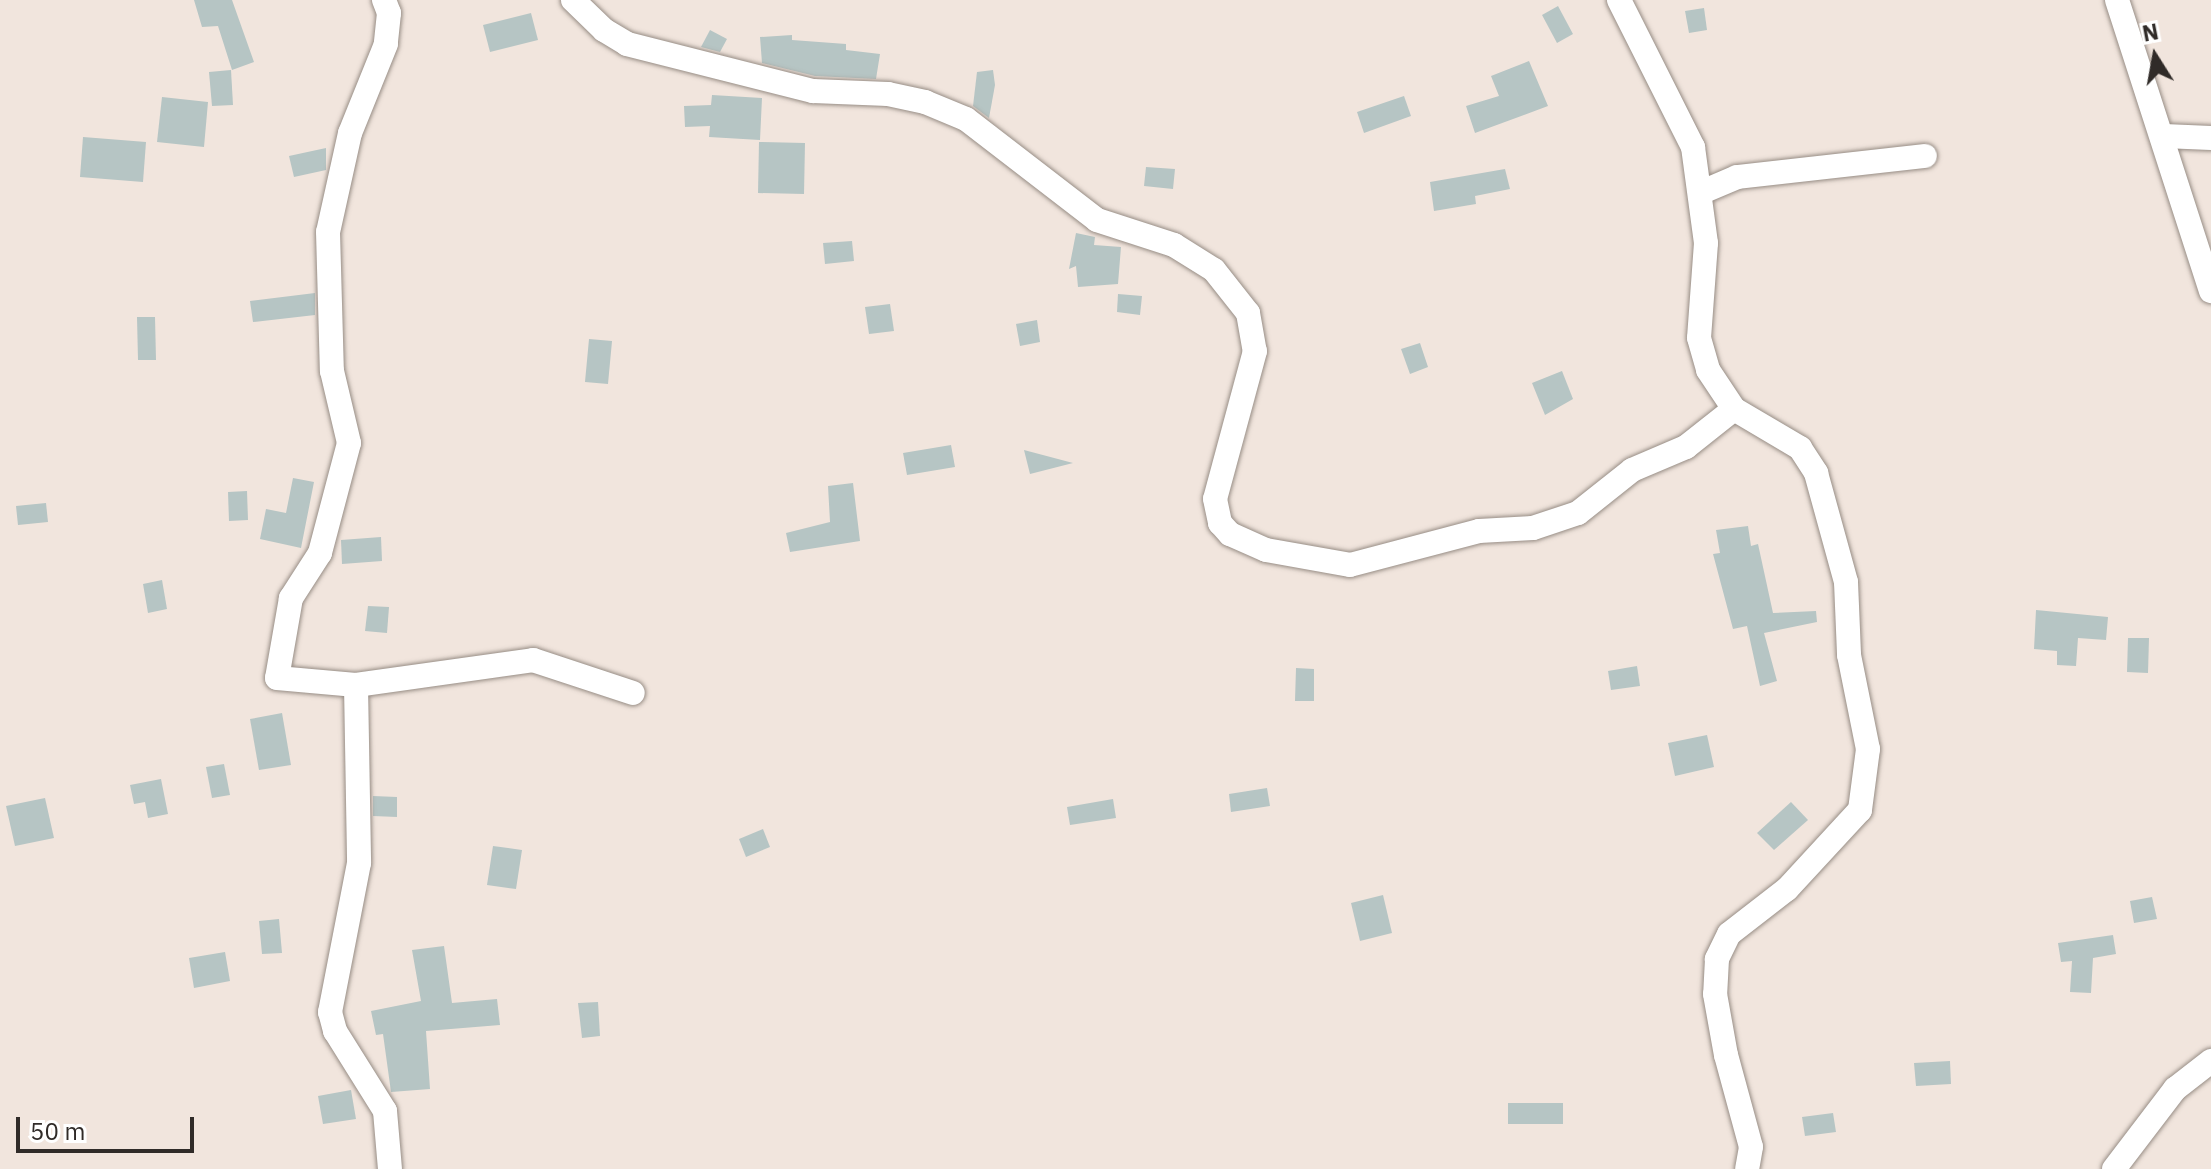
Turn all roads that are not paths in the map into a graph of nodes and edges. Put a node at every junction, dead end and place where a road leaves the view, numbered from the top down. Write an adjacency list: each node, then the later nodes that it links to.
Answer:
1 (384, 0): 11 (street)
2 (573, 0): 10 (street)
3 (1619, 0): 8 (street)
4 (2117, 0): 5 (street)
5 (2164, 136): 6 (street); 9 (street)
6 (2211, 138)
7 (1925, 156): 8 (street)
8 (1702, 192): 10 (street)
9 (2211, 291)
10 (1734, 409): 15 (street)
11 (356, 685): 12 (street); 14 (street)
12 (633, 693)
13 (2211, 1061): 16 (street)
14 (390, 1169)
15 (1747, 1169)
16 (2114, 1169)

